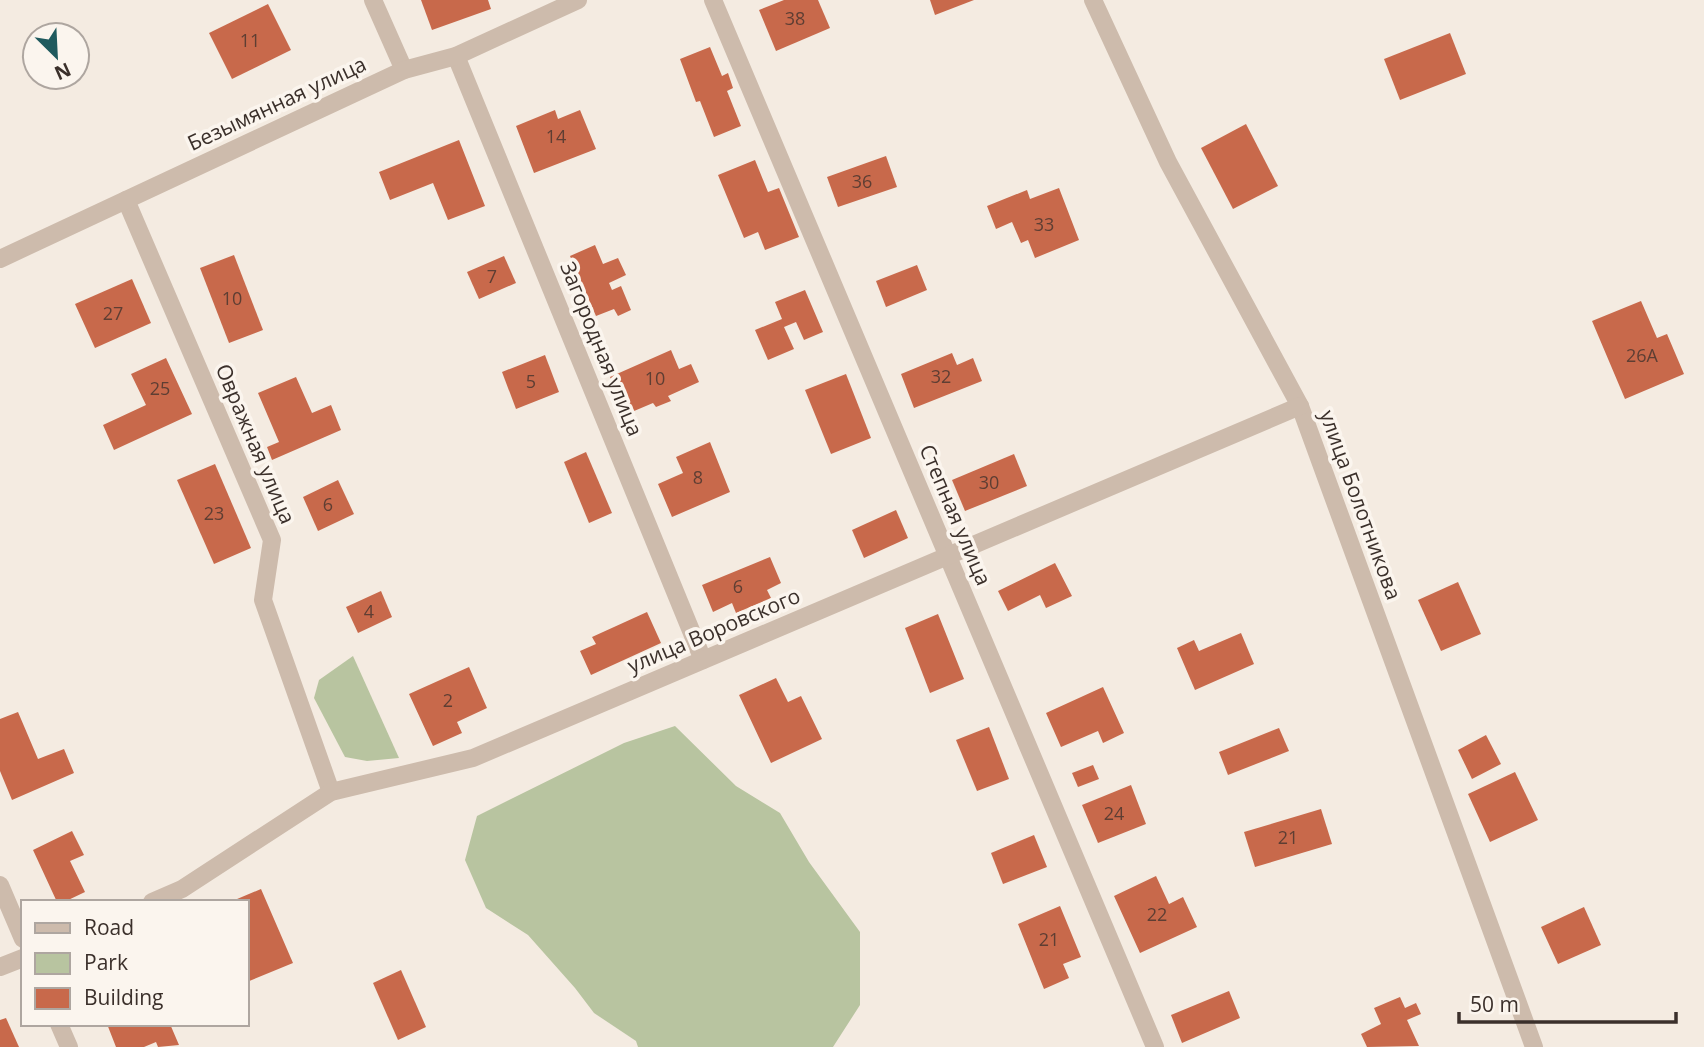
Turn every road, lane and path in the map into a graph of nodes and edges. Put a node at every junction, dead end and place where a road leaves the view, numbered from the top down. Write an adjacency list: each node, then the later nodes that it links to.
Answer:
1 (373, 0): 6 (street)
2 (578, 0): 5 (street, Безымянная улица)
3 (713, 0): 10 (street, Степная улица)
4 (1093, 0): 9 (street, улица Болотникова)
5 (456, 56): 6 (street, Безымянная улица); 11 (street, Загородная улица)
6 (404, 69): 7 (street, Безымянная улица)
7 (126, 200): 8 (street, Безымянная улица); 12 (street, Овражная улица)
8 (0, 259)
9 (1300, 406): 10 (street, улица Воровского); 21 (street, улица Болотникова)
10 (948, 556): 11 (street, улица Воровского); 20 (street, Степная улица)
11 (703, 660): 12 (street, улица Воровского)
12 (331, 792): 14 (street, улица Воровского)
13 (0, 885): 15 (street)
14 (157, 900)
15 (21, 934)
16 (21, 959): 17 (street)
17 (0, 967)
18 (60, 1026): 19 (street)
19 (69, 1047)
20 (1155, 1047)
21 (1534, 1047)

